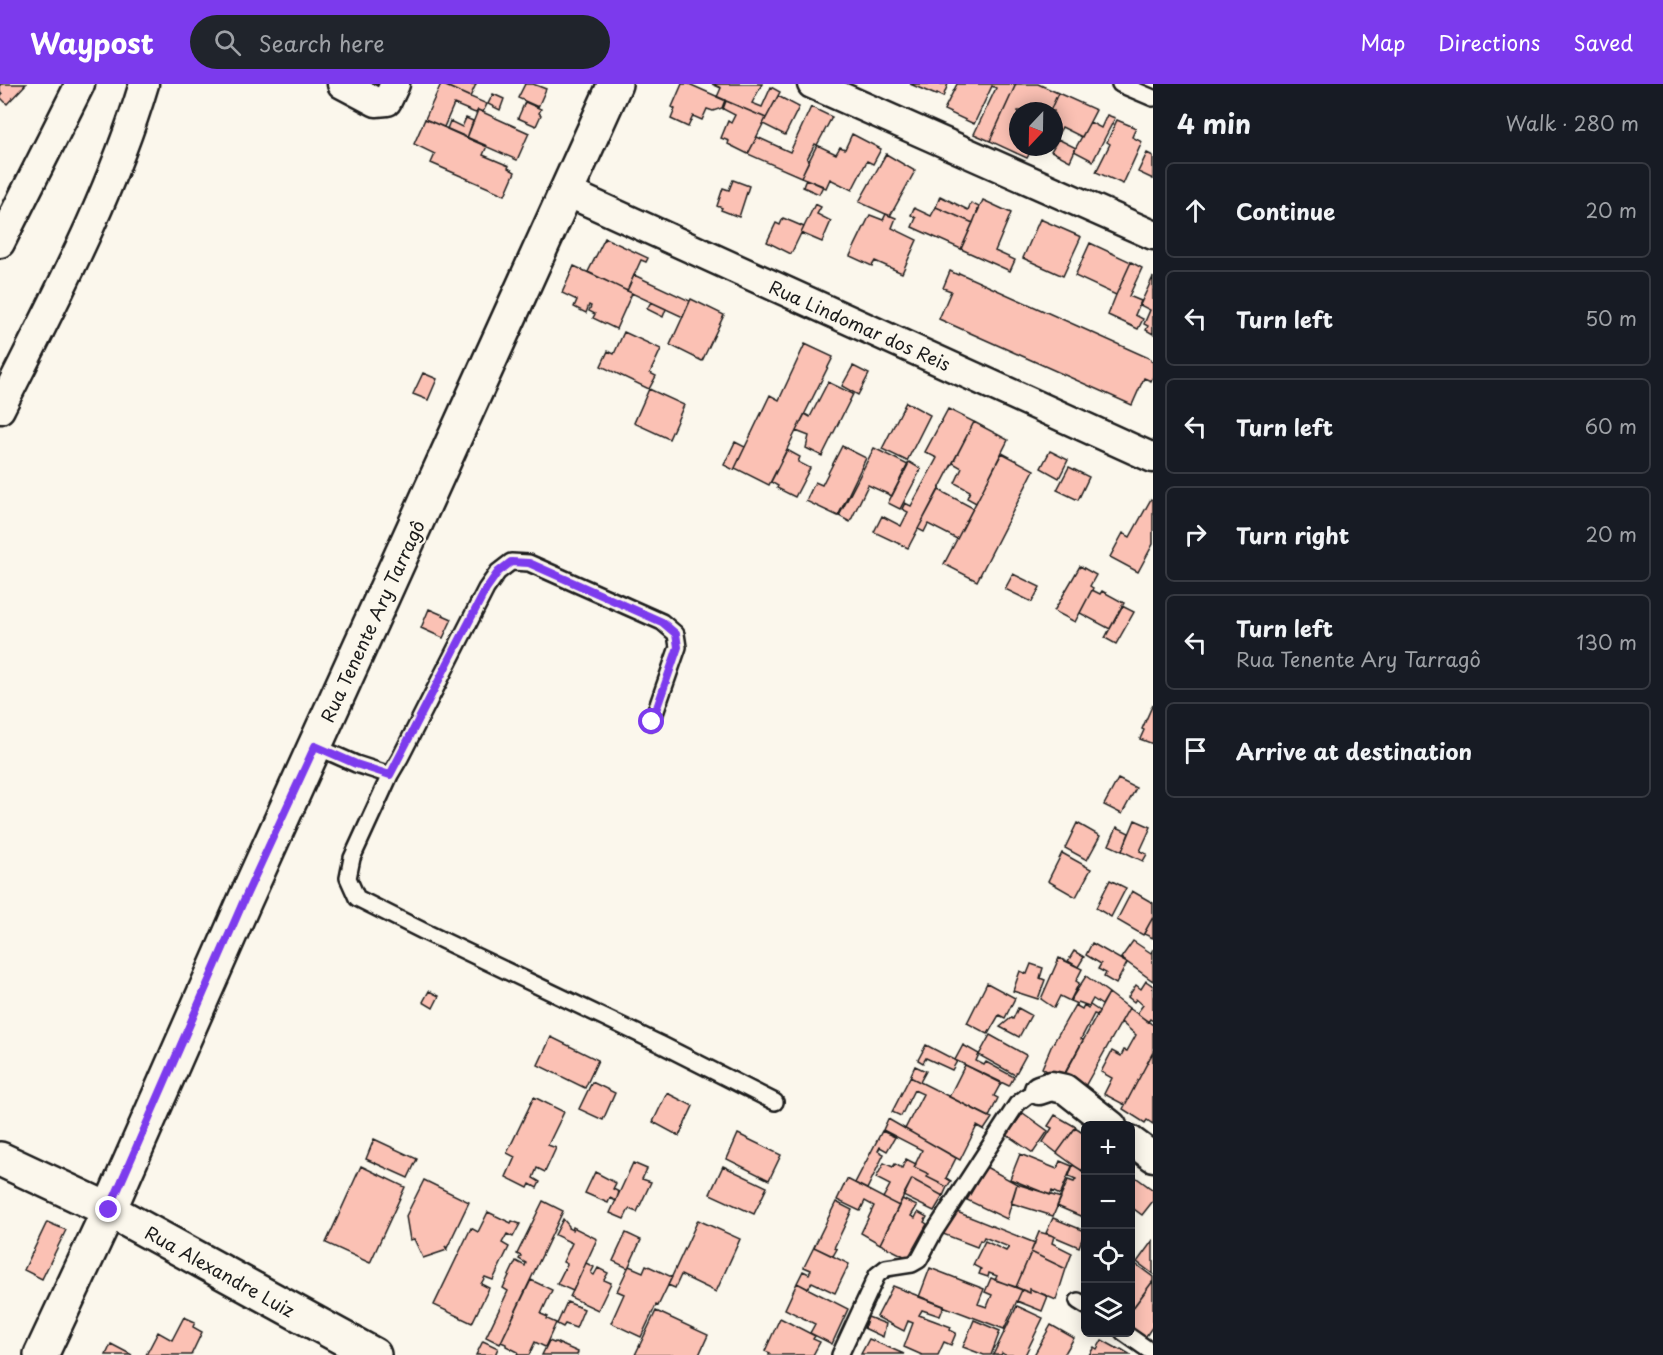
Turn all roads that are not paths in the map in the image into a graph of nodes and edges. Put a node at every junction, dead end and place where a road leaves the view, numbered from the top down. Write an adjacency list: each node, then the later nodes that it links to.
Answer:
1 (80, 84): 11 (street)
2 (144, 84): 12 (street)
3 (342, 84): 4 (street)
4 (395, 84)
5 (615, 84): 9 (main road, Rua Tenente Ary Tarragô)
6 (812, 84): 10 (street)
7 (1120, 84): 8 (lane)
8 (1153, 98)
9 (567, 192): 13 (street, Rua Lindomar dos Reis); 15 (main road, Rua Tenente Ary Tarragô)
10 (1153, 235)
11 (0, 243)
12 (0, 409)
13 (1153, 458)
14 (652, 722): 16 (lane)
15 (315, 746): 16 (lane); 23 (main road, Rua Tenente Ary Tarragô)
16 (390, 775): 18 (lane)
17 (1039, 1090): 19 (street); 28 (lane)
18 (775, 1102)
19 (1107, 1121)
20 (1135, 1143): 21 (street)
21 (1153, 1157)
22 (0, 1159): 23 (main road, Rua Alexandre Luiz)
23 (109, 1210): 26 (main road, Rua Tenente Ary Tarragô); 27 (main road, Rua Alexandre Luiz)
24 (1130, 1337): 25 (lane)
25 (1153, 1353)
26 (41, 1355)
27 (374, 1355)
28 (840, 1355)

